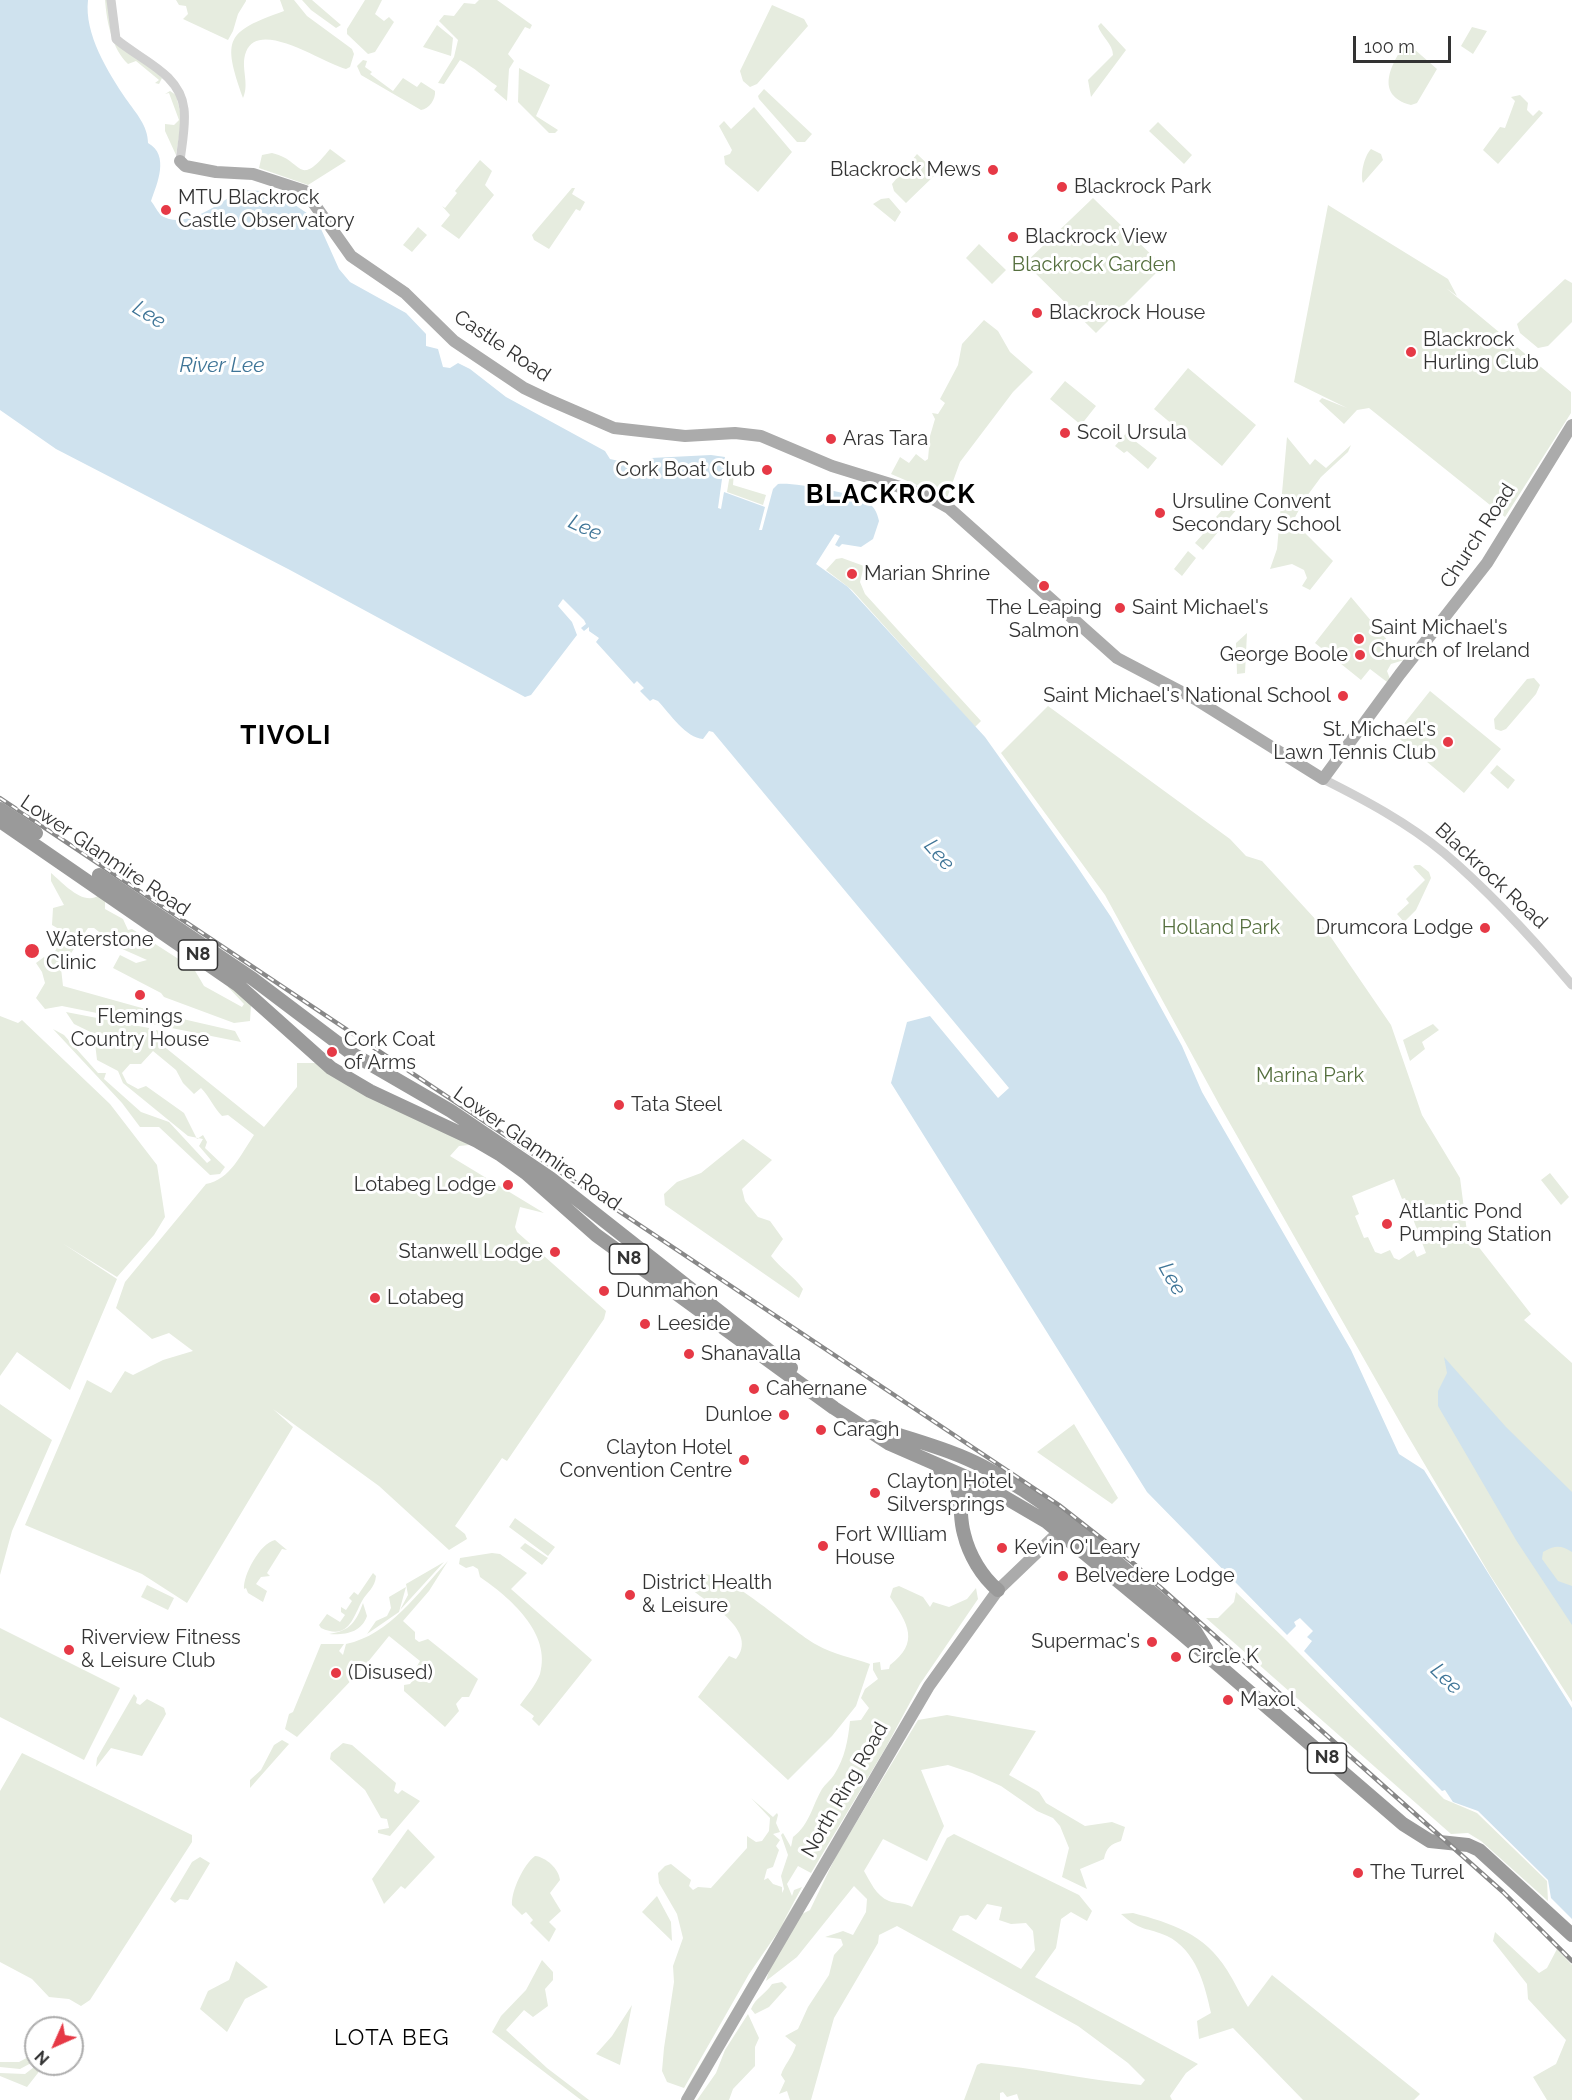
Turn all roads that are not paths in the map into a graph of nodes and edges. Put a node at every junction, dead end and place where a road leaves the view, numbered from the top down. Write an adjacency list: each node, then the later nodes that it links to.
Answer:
1 (111, 0): 2 (street, Castle Road)
2 (180, 161): 4 (main road, Castle Road)
3 (1572, 425): 5 (main road, Church Road)
4 (902, 486): 5 (main road, Blackrock Road)
5 (1323, 779): 8 (street, Blackrock Road)
6 (0, 809): 9 (highway, Lower Glanmire Road / N8)
7 (0, 821): 10 (highway, Lower Glanmire Road / N8)
8 (1572, 985)
9 (873, 1426): 13 (highway, Lower Glanmire Road / N8); 14 (highway)
10 (888, 1443): 11 (highway, Lower Glanmire Road / N8); 12 (highway, N8)
11 (1005, 1497): 12 (highway); 13 (highway, Lower Glanmire Road / N8)
12 (962, 1506): 15 (highway, N8)
13 (1047, 1522): 16 (highway, Lower Glanmire Road / N8)
14 (1068, 1524): 15 (main road, North Ring Road); 16 (highway)
15 (999, 1590): 18 (main road, North Ring Road)
16 (1206, 1654): 17 (highway, Lower Glanmire Road / N8)
17 (1572, 1935)
18 (687, 2100)

